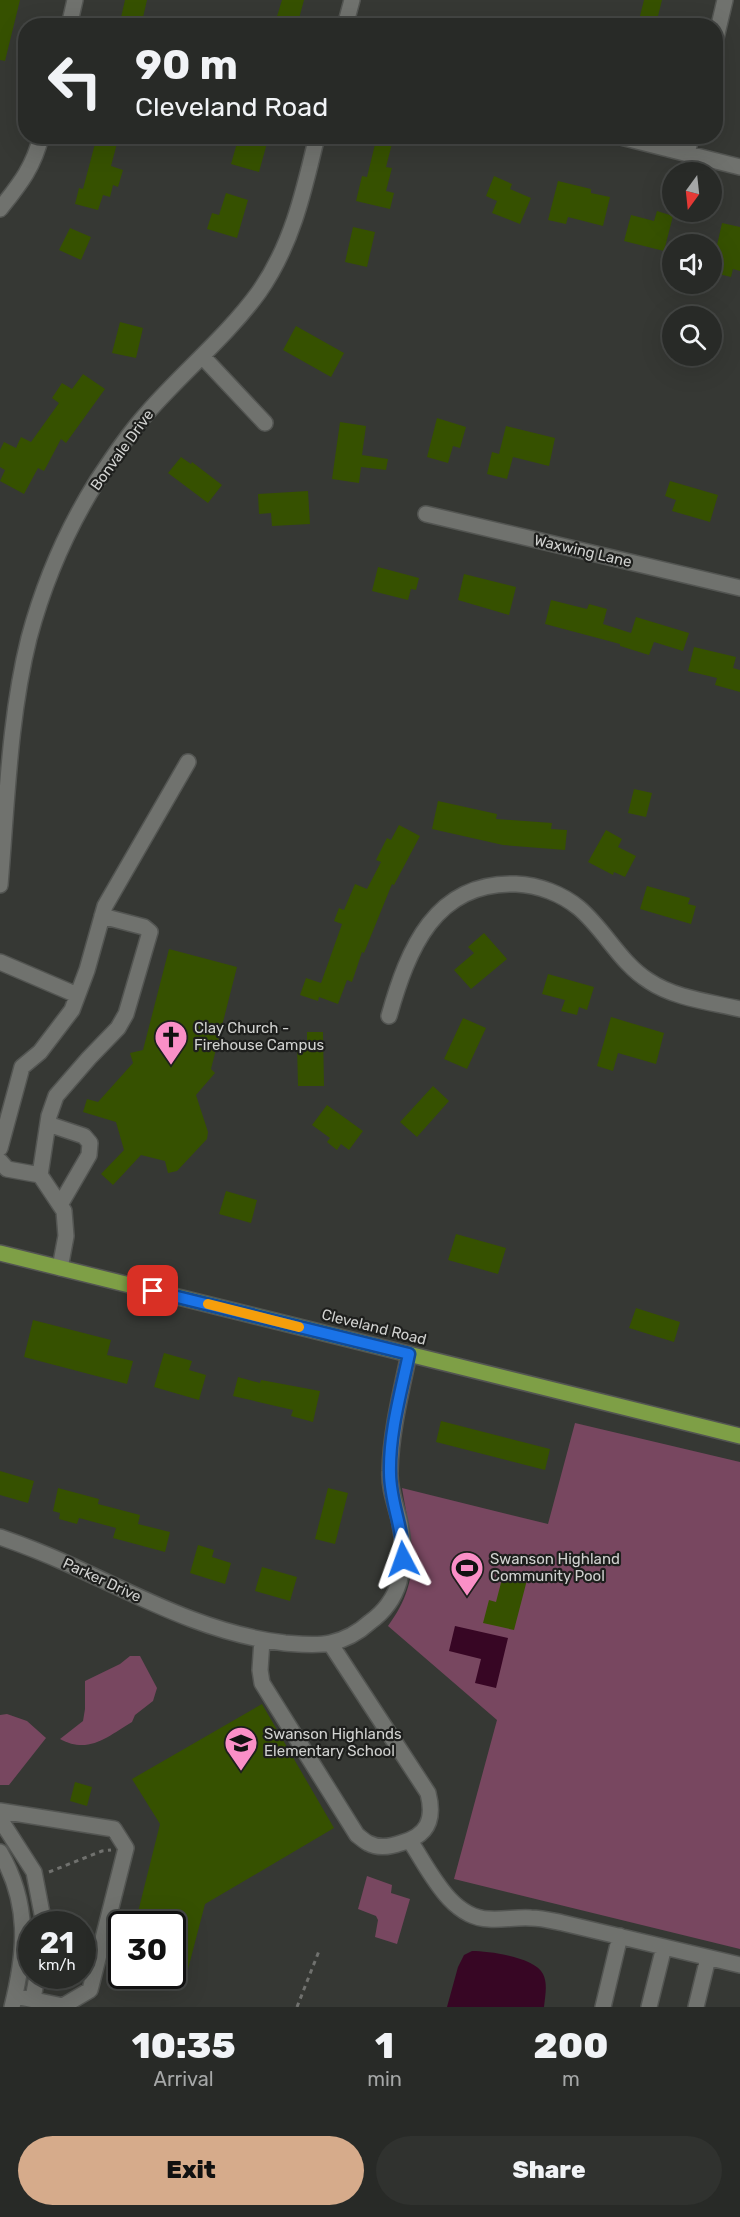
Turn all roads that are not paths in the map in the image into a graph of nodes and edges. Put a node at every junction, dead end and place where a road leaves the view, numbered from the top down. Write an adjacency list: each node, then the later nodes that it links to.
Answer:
1 (75, 0): 4 (street)
2 (352, 0): 5 (street)
3 (725, 0): 6 (street)
4 (71, 18)
5 (347, 18)
6 (721, 18)
7 (39, 144): 13 (street)
8 (316, 144): 14 (street, Bonvale Drive)
9 (648, 144): 11 (street)
10 (689, 144): 11 (street)
11 (687, 154): 12 (street)
12 (740, 167)
13 (0, 209)
14 (202, 356): 15 (street); 19 (street, Bonvale Drive)
15 (265, 423)
16 (426, 514): 17 (street, Waxwing Lane)
17 (740, 588)
18 (188, 762): 20 (street)
19 (0, 885)
20 (102, 916): 22 (street); 25 (street)
21 (0, 962): 22 (street)
22 (77, 995): 26 (street)
23 (740, 1009): 24 (street)
24 (389, 1016)
25 (48, 1124): 28 (street); 29 (street)
26 (0, 1148)
27 (0, 1161): 28 (street)
28 (40, 1175): 29 (street)
29 (60, 1205): 31 (street)
30 (0, 1253): 31 (main road, Cleveland Road)
31 (60, 1268): 32 (main road, Cleveland Road)
32 (409, 1354): 33 (main road, Cleveland Road); 36 (street)
33 (740, 1436)
34 (0, 1537): 35 (street, Parker Drive)
35 (262, 1640): 36 (street, Parker Drive); 39 (street)
36 (330, 1643): 39 (street)
37 (0, 1811): 47 (street)
38 (0, 1819): 41 (street)
39 (410, 1841): 42 (street)
40 (0, 1852): 48 (street)
41 (42, 1911)
42 (620, 1936): 43 (street); 49 (street)
43 (664, 1947): 44 (street); 50 (street)
44 (708, 1958): 45 (street); 51 (street)
45 (740, 1965)
46 (35, 1989): 47 (street)
47 (33, 2000): 48 (street)
48 (13, 2001)
49 (603, 2007)
50 (649, 2007)
51 (696, 2007)

